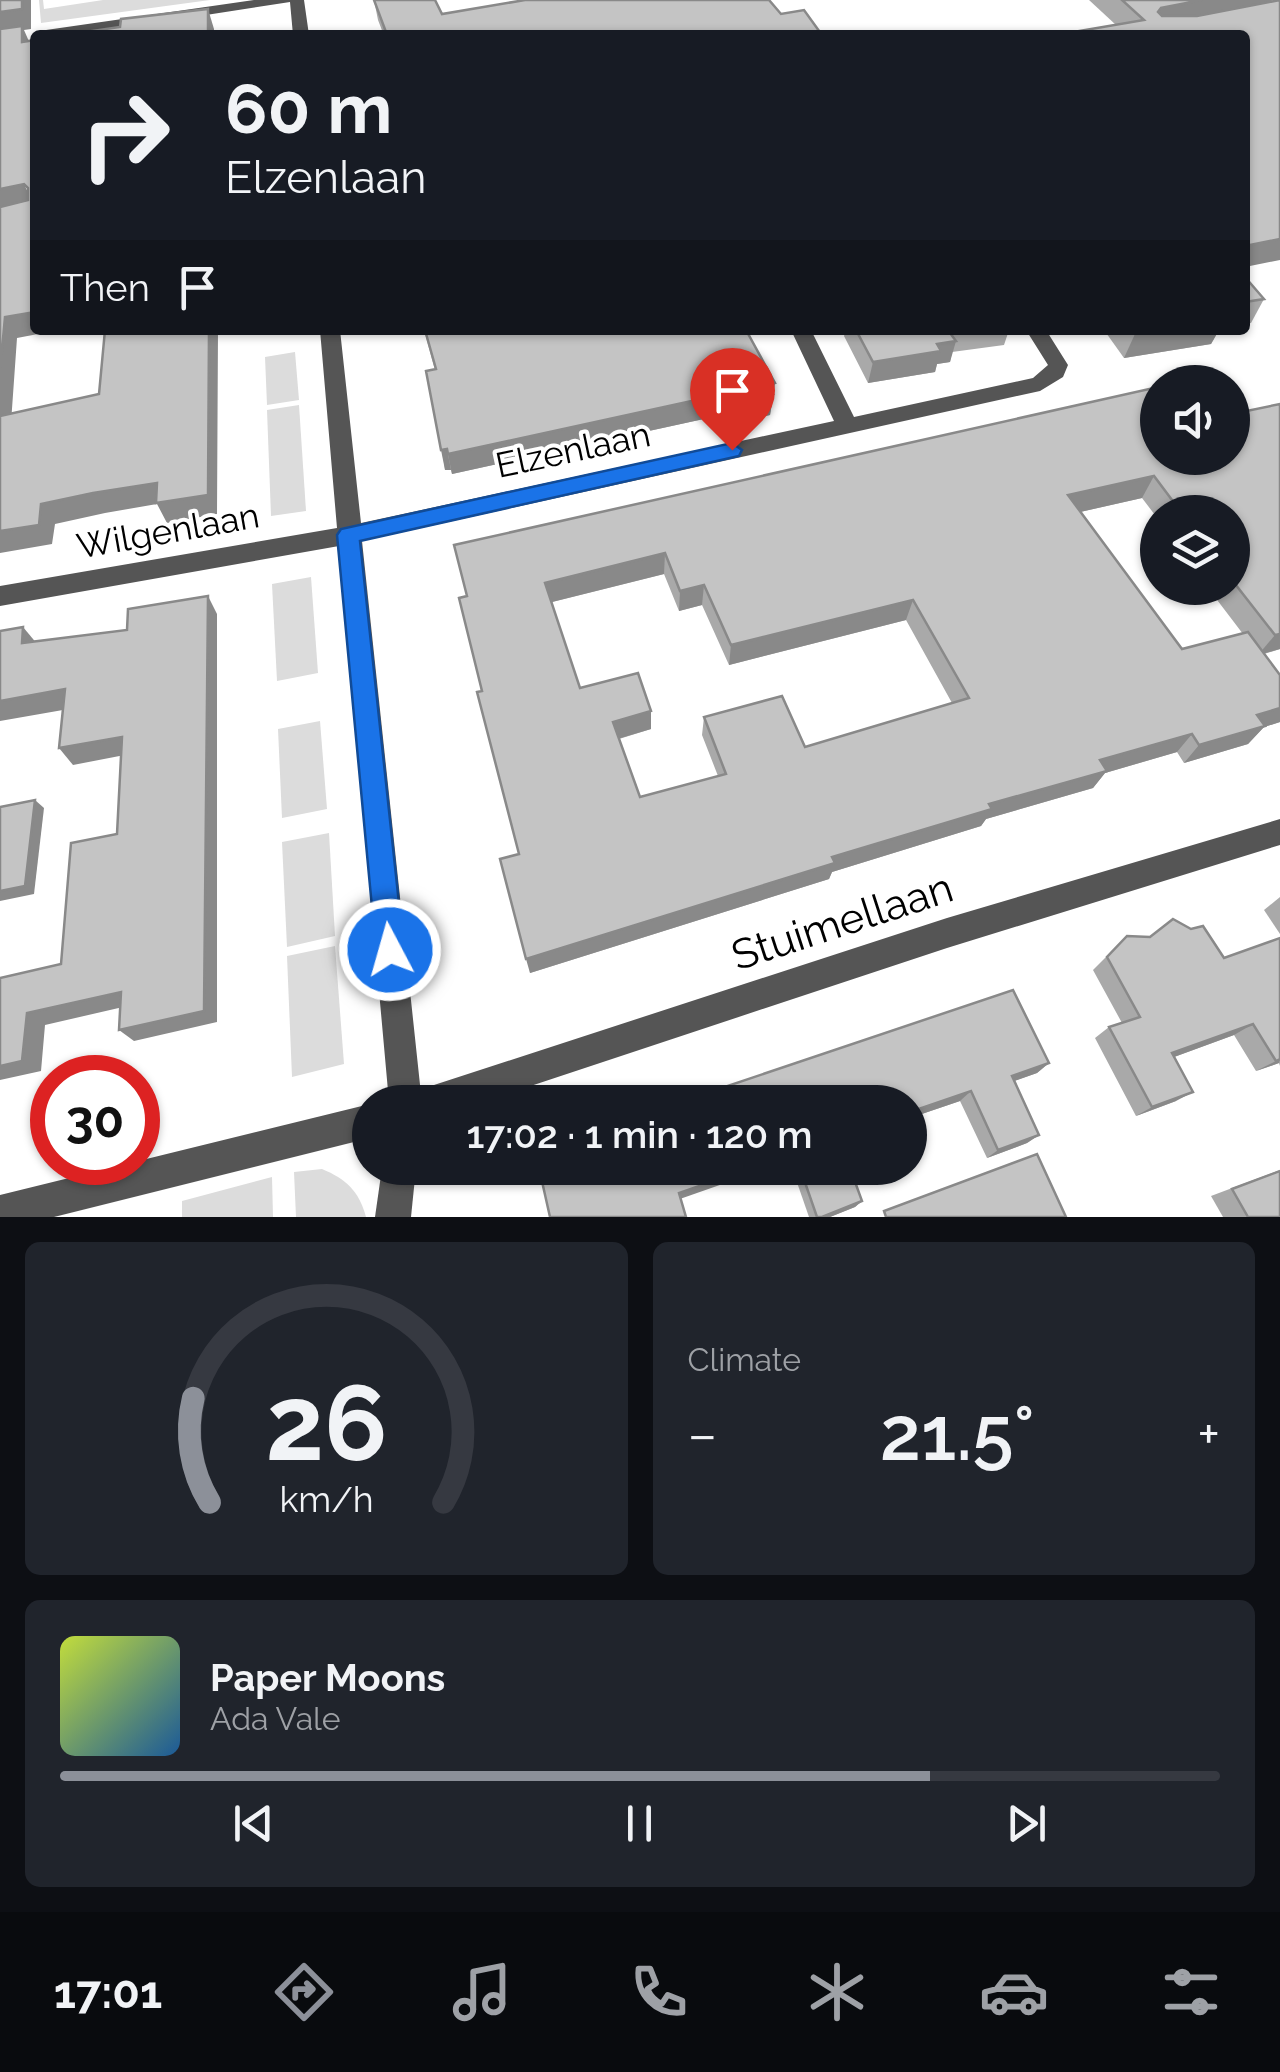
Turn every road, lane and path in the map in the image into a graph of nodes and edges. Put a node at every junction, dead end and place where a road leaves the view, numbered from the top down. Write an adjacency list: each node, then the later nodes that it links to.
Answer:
1 (284, 0): 3 (street)
2 (298, 0): 4 (street)
3 (80, 30)
4 (301, 30)
5 (330, 335): 9 (street)
6 (803, 335): 8 (street)
7 (1039, 335): 8 (street, Elzenlaan)
8 (847, 425): 9 (street, Elzenlaan)
9 (348, 535): 10 (street, Wilgenlaan); 12 (street)
10 (0, 596)
11 (1280, 832): 13 (street, Stuimellaan)
12 (403, 1085)
13 (486, 1085)
14 (352, 1125): 16 (street)
15 (397, 1185): 17 (street)
16 (0, 1213)
17 (393, 1217)

